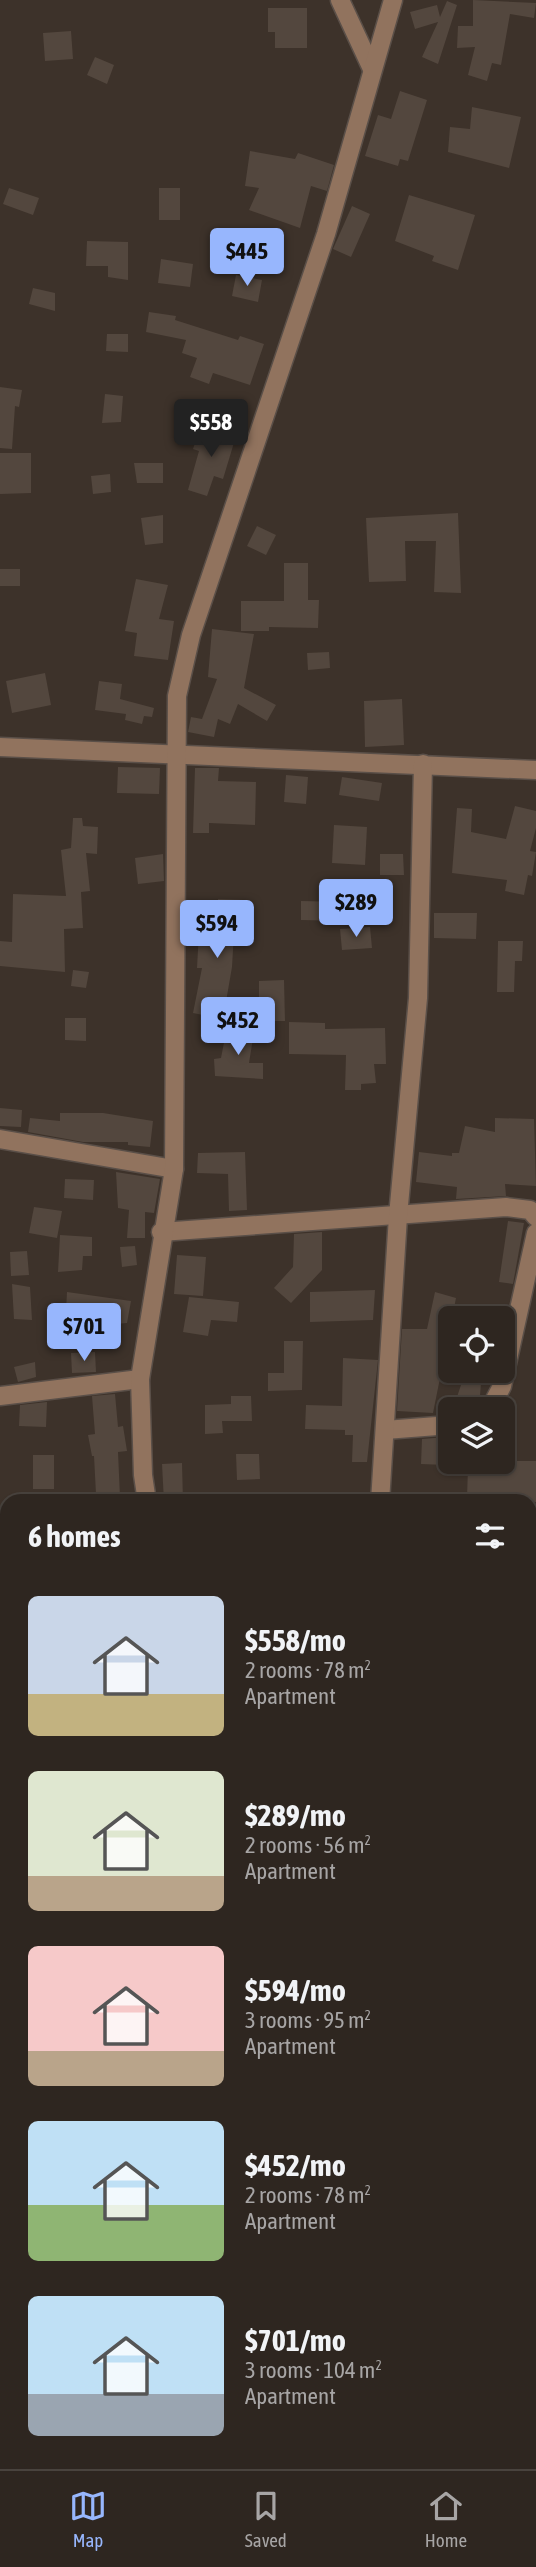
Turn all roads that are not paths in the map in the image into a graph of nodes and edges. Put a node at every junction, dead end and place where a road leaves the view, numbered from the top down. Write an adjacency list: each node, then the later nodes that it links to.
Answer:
1 (340, 0): 3 (street)
2 (393, 0): 3 (street)
3 (372, 69): 5 (street)
4 (0, 747): 5 (street)
5 (175, 757): 6 (street); 9 (street)
6 (423, 764): 7 (street); 10 (street)
7 (536, 769)
8 (0, 1139): 9 (street)
9 (174, 1168): 12 (street)
10 (398, 1216): 11 (street); 12 (street); 18 (street)
11 (536, 1217)
12 (161, 1232): 14 (street)
13 (536, 1233): 16 (street)
14 (140, 1379): 15 (street); 19 (street)
15 (0, 1396)
16 (496, 1397)
17 (438, 1426): 18 (street)
18 (385, 1430): 20 (street)
19 (145, 1494)
20 (381, 1494)

